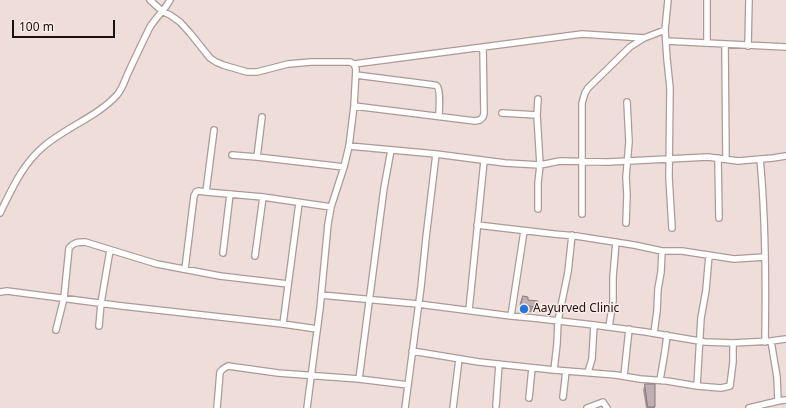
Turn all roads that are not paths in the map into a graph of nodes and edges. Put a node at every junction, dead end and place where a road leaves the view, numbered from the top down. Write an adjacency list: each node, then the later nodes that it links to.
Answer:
1 (150, 0): 6 (street)
2 (170, 0): 6 (street)
3 (668, 0): 7 (street)
4 (707, 0): 10 (street)
5 (749, 0): 12 (street)
6 (162, 11): 15 (street); 46 (street)
7 (665, 30): 8 (street); 9 (street)
8 (644, 38): 13 (street); 37 (street)
9 (666, 41): 10 (street); 34 (street)
10 (707, 44): 11 (street)
11 (725, 44): 12 (street); 32 (street)
12 (748, 46): 14 (street)
13 (483, 47): 15 (street); 23 (street)
14 (786, 48)
15 (354, 64): 16 (street)
16 (356, 75): 19 (street); 23 (street)
17 (538, 99): 21 (street)
18 (627, 102): 36 (street)
19 (354, 106): 23 (street); 25 (street)
20 (502, 114): 21 (street)
21 (537, 115): 38 (street)
22 (262, 116): 30 (street)
23 (439, 116)
24 (214, 130): 40 (street)
25 (349, 146): 26 (street); 39 (street)
26 (391, 150): 27 (street); 66 (street)
27 (436, 154): 35 (street); 68 (street)
28 (232, 155): 30 (street)
29 (786, 156): 33 (street)
30 (257, 157): 39 (street)
31 (718, 158): 32 (street); 34 (street); 48 (street)
32 (726, 159): 33 (street)
33 (760, 159): 60 (street)
34 (669, 160): 36 (street); 51 (street)
35 (484, 161): 38 (street); 50 (street)
36 (628, 161): 37 (street); 49 (street)
37 (583, 162): 38 (street); 47 (street)
38 (540, 165): 45 (street)
39 (344, 167): 44 (street)
40 (206, 192): 41 (street); 61 (street)
41 (230, 194): 42 (street); 57 (street)
42 (264, 197): 43 (street); 59 (street)
43 (300, 203): 44 (street); 62 (street)
44 (331, 207): 64 (street)
45 (538, 209)
46 (0, 213)
47 (582, 214)
48 (718, 218)
49 (626, 223)
50 (477, 225): 52 (street); 69 (street)
51 (672, 228)
52 (524, 231): 53 (street); 70 (street)
53 (572, 235): 54 (street); 71 (street)
54 (616, 242): 56 (street); 75 (street)
55 (110, 250): 61 (street); 65 (street); 67 (street)
56 (662, 251): 58 (street); 79 (street)
57 (223, 253)
58 (709, 255): 60 (street); 82 (street)
59 (255, 256)
60 (765, 257): 83 (street)
61 (185, 269): 62 (street)
62 (288, 284): 72 (street)
63 (0, 292): 65 (street)
64 (321, 295): 66 (street); 76 (street)
65 (64, 298): 67 (street); 78 (street)
66 (370, 300): 68 (street); 94 (street)
67 (101, 304): 72 (street); 74 (street)
68 (418, 304): 69 (street); 85 (street)
69 (469, 310): 70 (street)
70 (511, 316): 71 (street)
71 (558, 321): 73 (street); 89 (street)
72 (283, 324): 76 (street)
73 (594, 325): 75 (street); 91 (street)
74 (99, 326)
75 (609, 327): 77 (street)
76 (317, 329): 92 (street)
77 (629, 329): 79 (street); 93 (street)
78 (56, 330)
79 (654, 333): 80 (street)
80 (667, 335): 82 (street); 95 (street)
81 (786, 339): 83 (street)
82 (699, 341): 84 (street); 97 (street)
83 (768, 342): 84 (street); 101 (street)
84 (733, 343): 97 (street)
85 (412, 351): 86 (street); 96 (street)
86 (459, 359): 87 (street); 106 (street)
87 (499, 364): 88 (street); 102 (street)
88 (532, 368): 89 (street); 99 (street)
89 (554, 370): 90 (street)
90 (566, 371): 91 (street); 98 (street)
91 (588, 372): 93 (street)
92 (311, 376): 94 (street); 103 (street); 104 (street)
93 (624, 376): 95 (street)
94 (360, 379): 96 (street)
95 (660, 380): 97 (street)
96 (408, 385): 105 (street)
97 (697, 386)
98 (563, 397)
99 (529, 398)
100 (786, 400): 101 (street)
101 (778, 401): 109 (street)
102 (496, 406)
103 (217, 408)
104 (307, 408)
105 (405, 408)
106 (453, 408)
107 (587, 408): 108 (street)
108 (608, 408)
109 (751, 408)

